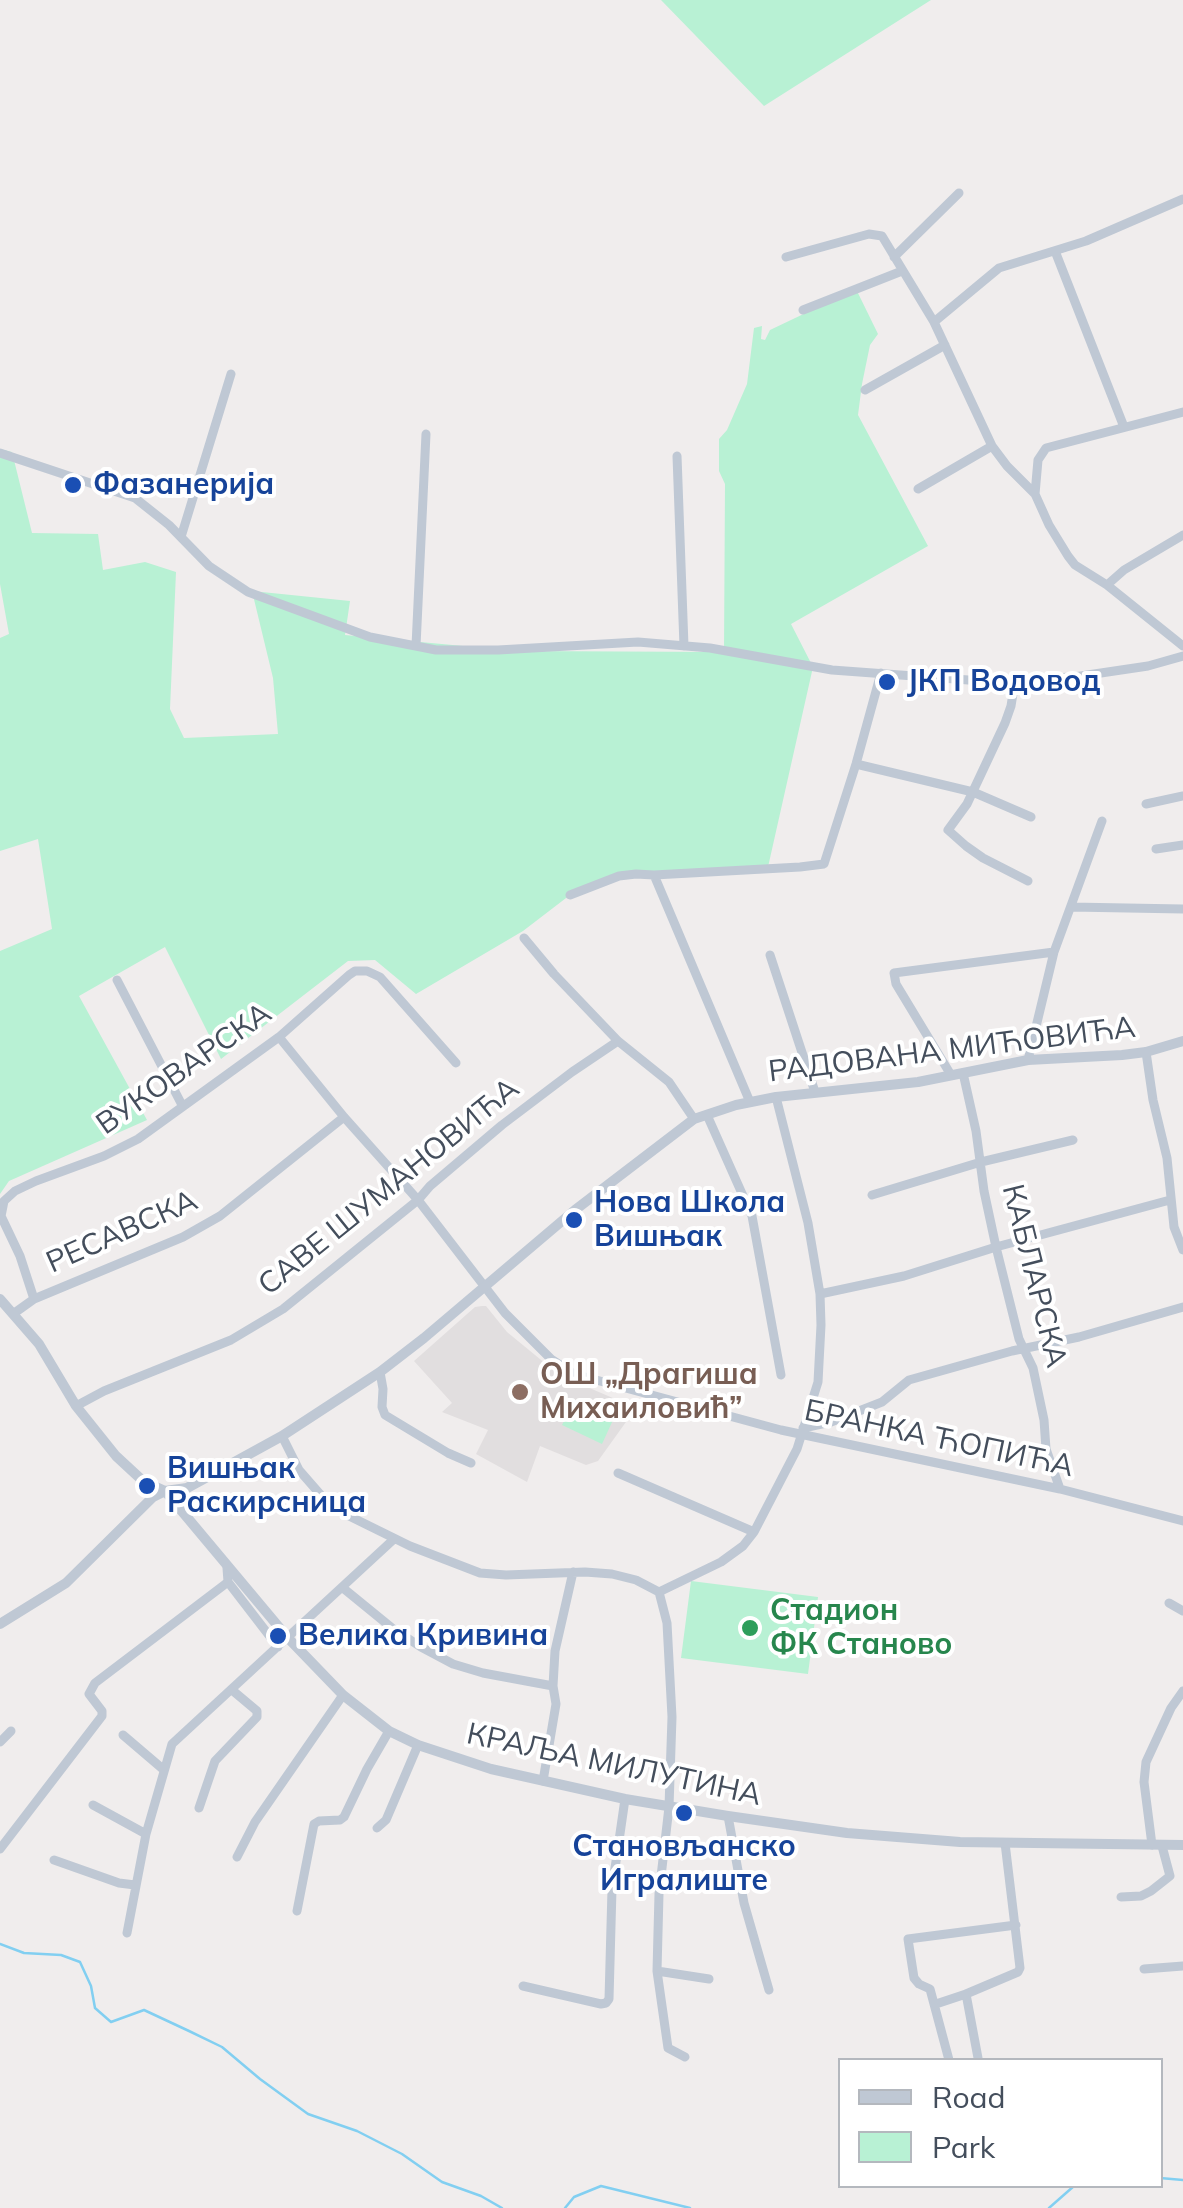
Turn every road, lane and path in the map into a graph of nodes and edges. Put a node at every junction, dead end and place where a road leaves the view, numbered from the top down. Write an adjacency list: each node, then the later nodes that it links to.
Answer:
1 (960, 192): 5 (street)
2 (1183, 200): 3 (street)
3 (1055, 251): 8 (street); 13 (street)
4 (786, 257): 5 (street)
5 (894, 257): 6 (street)
6 (902, 271): 7 (street); 8 (street)
7 (803, 310)
8 (934, 322): 9 (street)
9 (945, 345): 11 (street); 15 (street)
10 (231, 374): 21 (street)
11 (866, 390)
12 (1183, 412): 13 (street)
13 (1124, 427): 19 (street)
14 (426, 434): 23 (street)
15 (992, 446): 18 (street); 19 (street)
16 (0, 453): 21 (street)
17 (677, 456): 24 (street)
18 (918, 490)
19 (1035, 494): 22 (street)
20 (1183, 534): 22 (street)
21 (181, 538): 23 (street)
22 (1107, 585): 25 (street)
23 (416, 646): 24 (street)
24 (684, 646): 27 (street)
25 (1183, 646)
26 (1183, 656): 28 (street)
27 (881, 673): 28 (street); 29 (street)
28 (1015, 681): 30 (street)
29 (856, 764): 30 (street); 37 (street)
30 (973, 792): 33 (street); 38 (street)
31 (1183, 796): 32 (street)
32 (1146, 804)
33 (1031, 817)
34 (1102, 821): 40 (street)
35 (1183, 845): 36 (street)
36 (1156, 849)
37 (654, 875): 39 (street); 55 (street)
38 (1028, 880)
39 (570, 895)
40 (1071, 906): 41 (street); 43 (street)
41 (1183, 909)
42 (524, 938): 48 (street)
43 (1054, 952): 50 (street); 52 (street, КАБЛАРСКА)
44 (770, 955): 53 (street)
45 (118, 980): 56 (street)
46 (279, 1037): 51 (street, ВУКОВАРСКА); 56 (street, ВУКОВАРСКА); 58 (street, БРАНКА ЋОПИЋА)
47 (1183, 1041): 49 (street, РАДОВАНА МИЋОВИЋА)
48 (618, 1042): 59 (street); 63 (street, САВЕ ШУМАНОВИЋА)
49 (1146, 1052): 50 (street, РАДОВАНА МИЋОВИЋА); 64 (street)
50 (1028, 1060): 52 (street, РАДОВАНА МИЋОВИЋА)
51 (456, 1063)
52 (957, 1074): 53 (street, РАДОВАНА МИЋОВИЋА); 61 (street, КАБЛАРСКА)
53 (815, 1092): 54 (street, РАДОВАНА МИЋОВИЋА)
54 (776, 1097): 55 (street, РАДОВАНА МИЋОВИЋА); 68 (street)
55 (750, 1102): 57 (street, РАДОВАНА МИЋОВИЋА)
56 (182, 1105): 69 (street, ВУКОВАРСКА)
57 (707, 1115): 59 (street, РАДОВАНА МИЋОВИЋА); 75 (street)
58 (344, 1117): 63 (street, БРАНКА ЋОПИЋА); 69 (street, РЕСАВСКА)
59 (694, 1120): 67 (street, РАДОВАНА МИЋОВИЋА)
60 (1073, 1140): 61 (street)
61 (981, 1162): 62 (street); 65 (street, КАБЛАРСКА)
62 (872, 1195)
63 (418, 1200): 67 (street, БРАНКА ЋОПИЋА); 76 (street, САВЕ ШУМАНОВИЋА)
64 (1170, 1200): 65 (street); 66 (street)
65 (996, 1246): 68 (street); 73 (street, КАБЛАРСКА)
66 (1183, 1250)
67 (485, 1287): 74 (street, РАДОВАНА МИЋОВИЋА); 77 (street, БРАНКА ЋОПИЋА)
68 (820, 1294): 77 (street)
69 (34, 1298): 72 (street, РЕСАВСКА)
70 (0, 1300): 72 (street, КРАЉА МИЛУТИНА)
71 (1183, 1306): 73 (street)
72 (13, 1314): 76 (street, КРАЉА МИЛУТИНА)
73 (1024, 1348): 77 (street); 81 (street, КАБЛАРСКА)
74 (380, 1372): 78 (street, РАДОВАНА МИЋОВИЋА); 79 (street)
75 (781, 1375)
76 (76, 1406): 82 (street, КРАЉА МИЛУТИНА)
77 (803, 1431): 81 (street, БРАНКА ЋОПИЋА); 84 (street)
78 (282, 1436): 82 (street, РАДОВАНА МИЋОВИЋА); 85 (street)
79 (472, 1463)
80 (618, 1473): 84 (street)
81 (1060, 1490): 83 (street, БРАНКА ЋОПИЋА)
82 (165, 1491): 86 (street, КРАЉА МИЛУТИНА); 93 (street, РАДОВАНА МИЋОВИЋА)
83 (1183, 1521)
84 (754, 1532): 90 (street)
85 (394, 1539): 87 (street); 89 (street)
86 (227, 1568): 88 (street); 94 (street, КРАЉА МИЛУТИНА)
87 (573, 1572): 90 (street); 96 (street)
88 (228, 1582): 95 (street); 117 (street)
89 (343, 1588): 94 (street); 96 (street)
90 (659, 1592): 109 (street)
91 (1169, 1604): 92 (street)
92 (1183, 1611)
93 (2, 1619)
94 (288, 1638): 95 (street); 99 (street, КРАЉА МИЛУТИНА)
95 (278, 1647): 97 (street)
96 (553, 1686): 106 (street)
97 (232, 1690): 105 (street); 110 (street)
98 (1183, 1691): 116 (street)
99 (343, 1695): 101 (street, КРАЉА МИЛУТИНА); 118 (street)
100 (11, 1730): 103 (street)
101 (389, 1731): 104 (street, КРАЉА МИЛУТИНА); 122 (street)
102 (123, 1734): 105 (street)
103 (0, 1742)
104 (418, 1745): 106 (street, КРАЉА МИЛУТИНА); 112 (street)
105 (164, 1770): 113 (street)
106 (544, 1781): 107 (street, КРАЉА МИЛУТИНА)
107 (625, 1798): 109 (street, КРАЉА МИЛУТИНА); 129 (street)
108 (93, 1805): 113 (street)
109 (669, 1807): 111 (street, КРАЉА МИЛУТИНА); 127 (street)
110 (199, 1808)
111 (728, 1816): 114 (street, КРАЉА МИЛУТИНА); 130 (street)
112 (377, 1828)
113 (146, 1834): 120 (street)
114 (1006, 1844): 116 (street, КРАЉА МИЛУТИНА); 123 (street)
115 (1183, 1845): 116 (street, КРАЉА МИЛУТИНА)
116 (1157, 1846): 121 (street)
117 (0, 1849)
118 (236, 1857)
119 (54, 1860): 120 (street)
120 (135, 1884): 124 (street)
121 (1121, 1898)
122 (298, 1912)
123 (1016, 1925): 131 (street); 132 (street)
124 (127, 1934)
125 (1183, 1966): 126 (street)
126 (1144, 1969)
127 (656, 1971): 128 (street); 133 (street)
128 (709, 1979)
129 (523, 1986)
130 (768, 1990)
131 (966, 1994): 132 (street); 135 (street)
132 (936, 2004): 134 (street)
133 (684, 2057)
134 (949, 2058)
135 (978, 2058)

